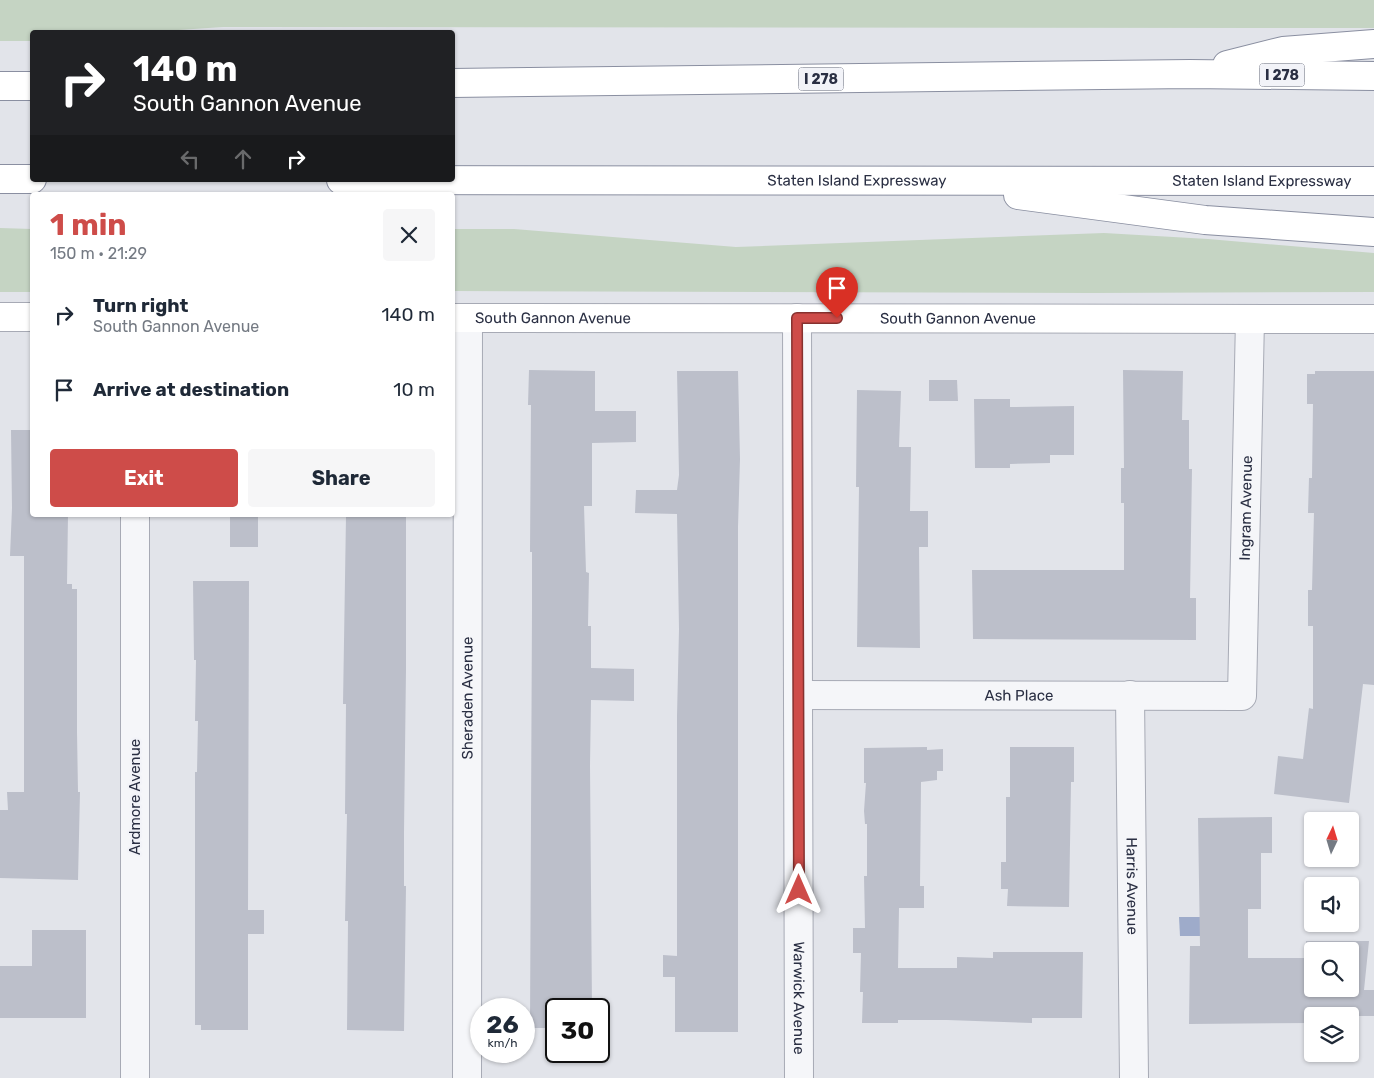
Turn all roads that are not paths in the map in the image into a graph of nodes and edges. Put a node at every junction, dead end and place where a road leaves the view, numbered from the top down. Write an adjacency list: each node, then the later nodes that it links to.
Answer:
1 (1374, 44): 2 (main road)
2 (1190, 74): 3 (main road, I 278); 4 (main road, I 278)
3 (1374, 76)
4 (455, 83)
5 (0, 86): 6 (main road)
6 (30, 86)
7 (0, 179): 8 (main road)
8 (30, 179)
9 (455, 180): 10 (main road, Staten Island Expressway)
10 (910, 181): 11 (main road, Staten Island Expressway); 12 (main road)
11 (1374, 181)
12 (1374, 232)
13 (0, 317): 14 (main road)
14 (30, 317)
15 (460, 318): 16 (main road, South Gannon Avenue); 24 (street, Sheraden Avenue)
16 (797, 318): 17 (main road, South Gannon Avenue); 20 (street, Warwick Avenue)
17 (1250, 319): 18 (main road, South Gannon Avenue); 22 (street, Ingram Avenue)
18 (1374, 319)
19 (135, 517): 23 (street, Ardmore Avenue)
20 (798, 695): 21 (street, Ash Place); 25 (street, Warwick Avenue)
21 (1130, 695): 22 (street, Ash Place); 26 (street, Harris Avenue)
22 (1242, 696)
23 (135, 1078)
24 (467, 1078)
25 (799, 1078)
26 (1134, 1078)

